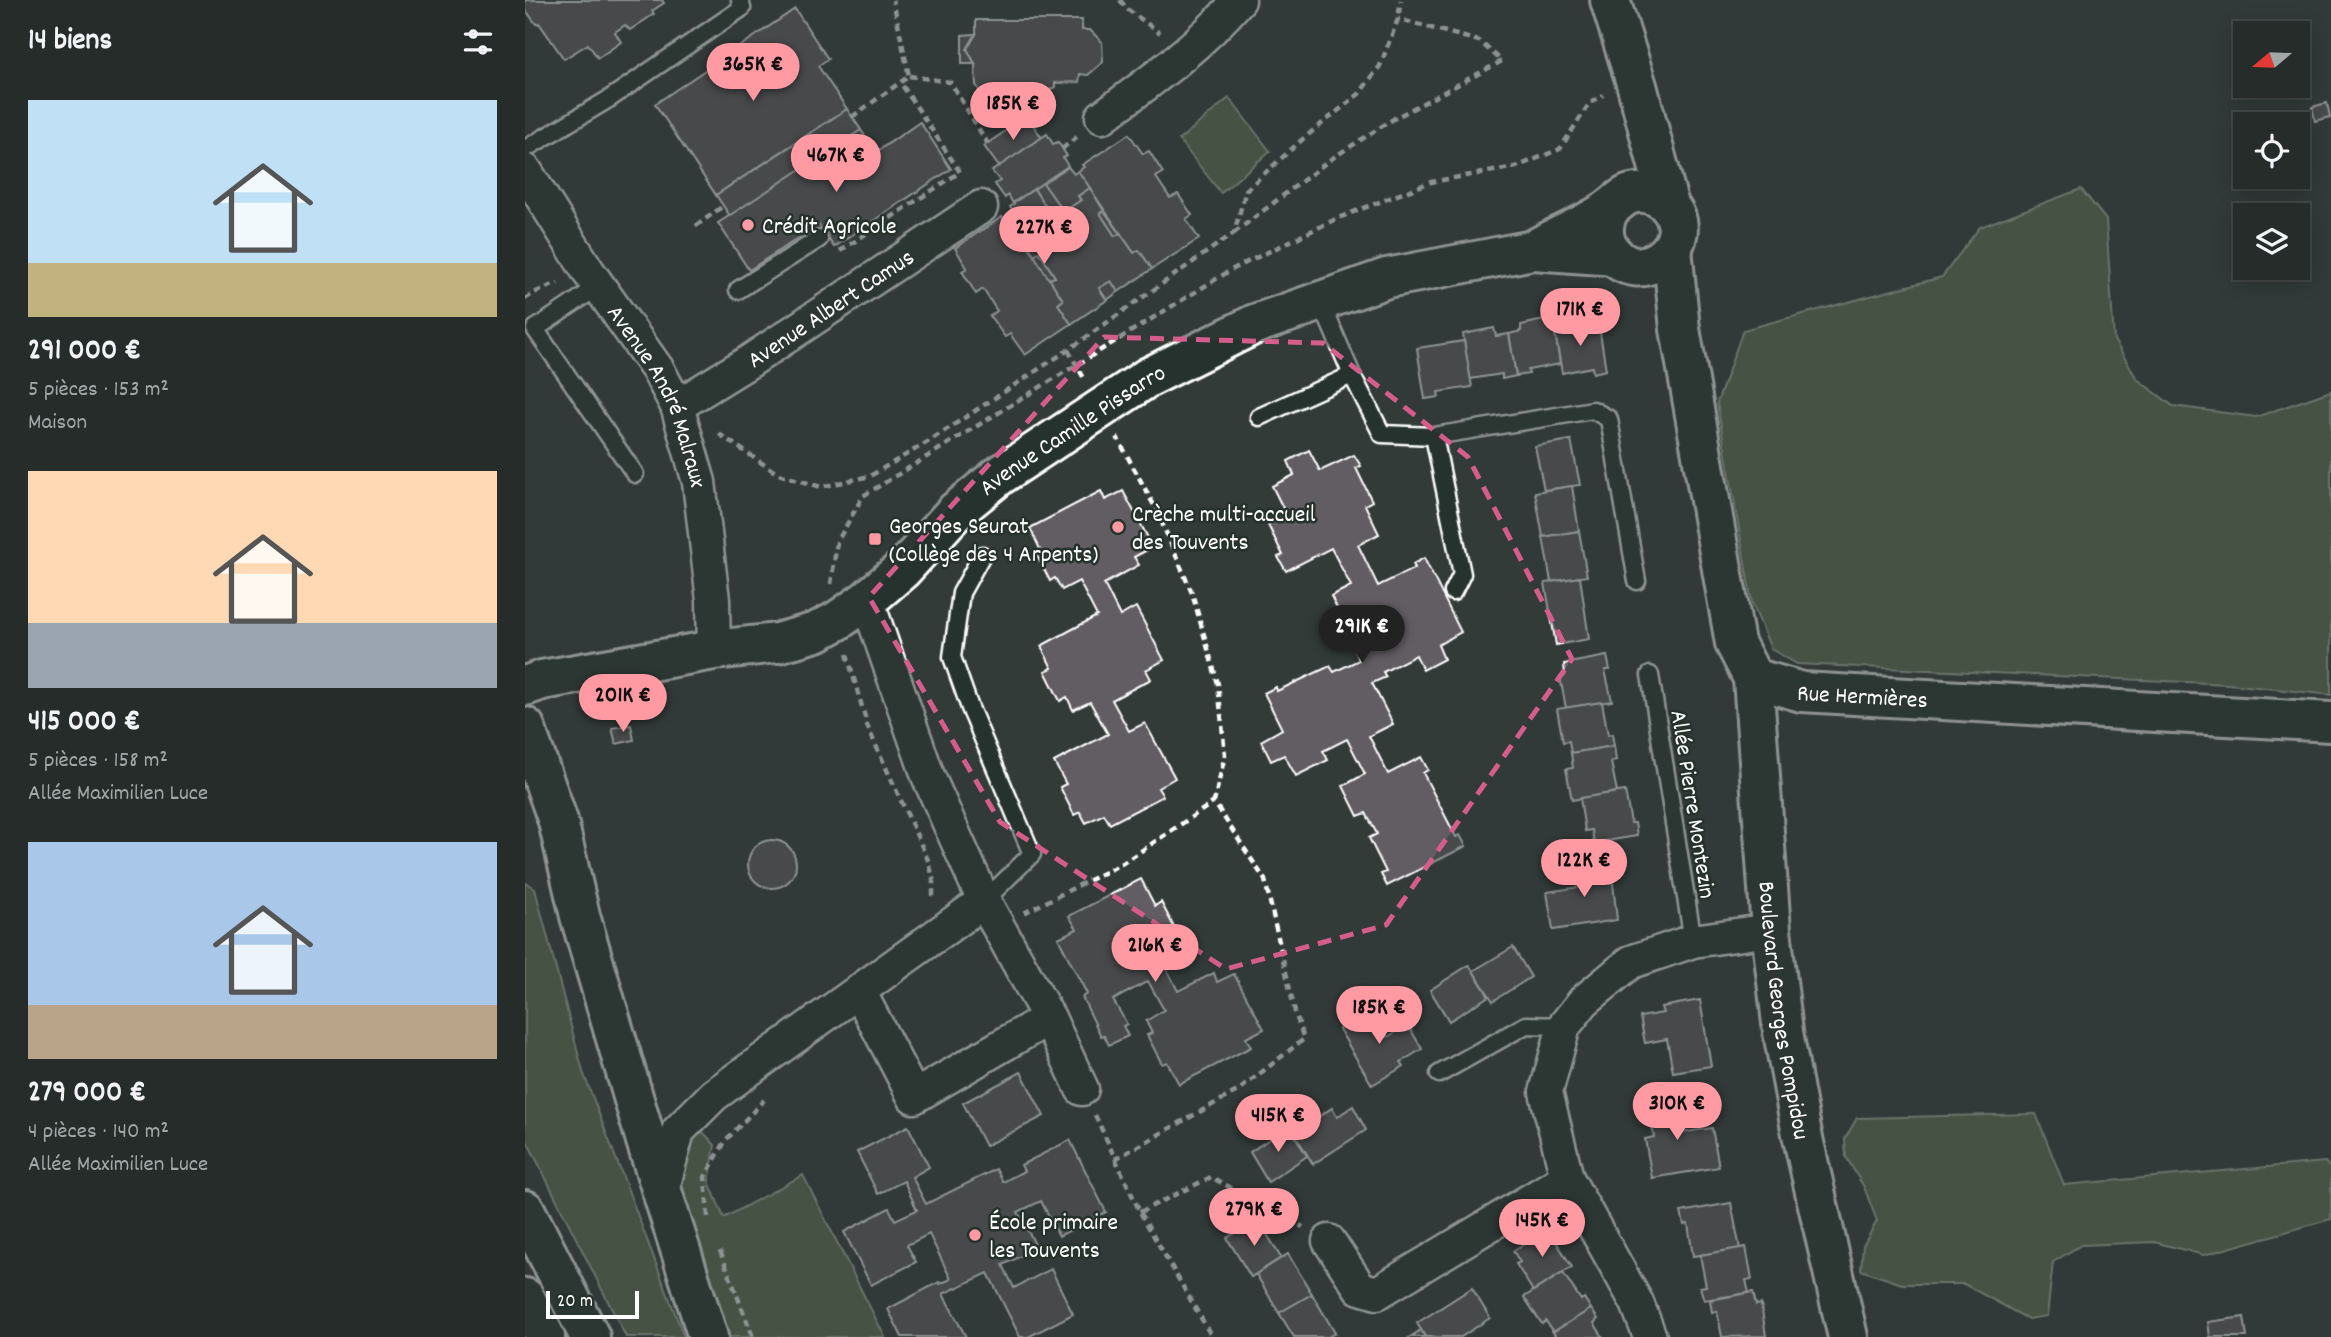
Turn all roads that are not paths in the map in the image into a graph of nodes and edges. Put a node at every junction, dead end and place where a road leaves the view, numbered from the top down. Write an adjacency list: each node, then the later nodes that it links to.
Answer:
1 (740, 0): 6 (lane)
2 (1239, 0): 5 (street)
3 (1610, 0): 4 (main road)
4 (1637, 86): 8 (main road); 9 (main road)
5 (1102, 117)
6 (525, 149)
7 (525, 170): 15 (street, Avenue André Malraux)
8 (1618, 202): 9 (main road); 13 (main road, Avenue Camille Pissarro); 14 (main road)
9 (1669, 206): 12 (main road)
10 (981, 208): 20 (street, Avenue Albert Camus)
11 (815, 241): 16 (lane)
12 (1672, 248): 14 (main road); 18 (main road)
13 (1533, 250): 14 (main road, Avenue Camille Pissarro); 17 (main road, Avenue Camille Pissarro)
14 (1624, 261): 18 (main road)
15 (599, 286): 20 (street, Avenue André Malraux); 23 (lane)
16 (739, 290)
17 (1320, 300): 19 (lane); 27 (main road, Avenue Camille Pissarro)
18 (1680, 329): 30 (main road)
19 (1352, 375): 21 (lane); 22 (lane)
20 (677, 406): 28 (street, Avenue André Malraux)
21 (1259, 417)
22 (1434, 436): 25 (lane); 26 (lane)
23 (635, 474)
24 (982, 555): 34 (lane)
25 (1637, 581)
26 (1453, 592)
27 (852, 610): 28 (main road, Avenue Camille Pissarro); 34 (street)
28 (715, 650): 31 (main road, Avenue Camille Pissarro)
29 (1650, 675): 36 (lane, Allée Pierre Montezin)
30 (1753, 677): 32 (main road, Rue Hermières); 35 (main road, Boulevard Georges Pompidou)
31 (525, 685)
32 (2331, 722)
33 (525, 727): 43 (main road)
34 (991, 913): 37 (street); 38 (street)
35 (1771, 930): 36 (street); 51 (main road, Boulevard Georges Pompidou)
36 (1693, 941): 39 (street)
37 (859, 991): 38 (street); 43 (street)
38 (1049, 1018): 41 (street)
39 (1565, 1026): 40 (lane); 42 (street)
40 (1439, 1073)
41 (1082, 1089)
42 (1567, 1178): 45 (street); 50 (street)
43 (662, 1192): 49 (main road)
44 (525, 1210): 48 (main road)
45 (1329, 1241)
46 (525, 1298): 47 (main road)
47 (545, 1337)
48 (590, 1337)
49 (708, 1337)
50 (1650, 1337)
51 (1848, 1337)

